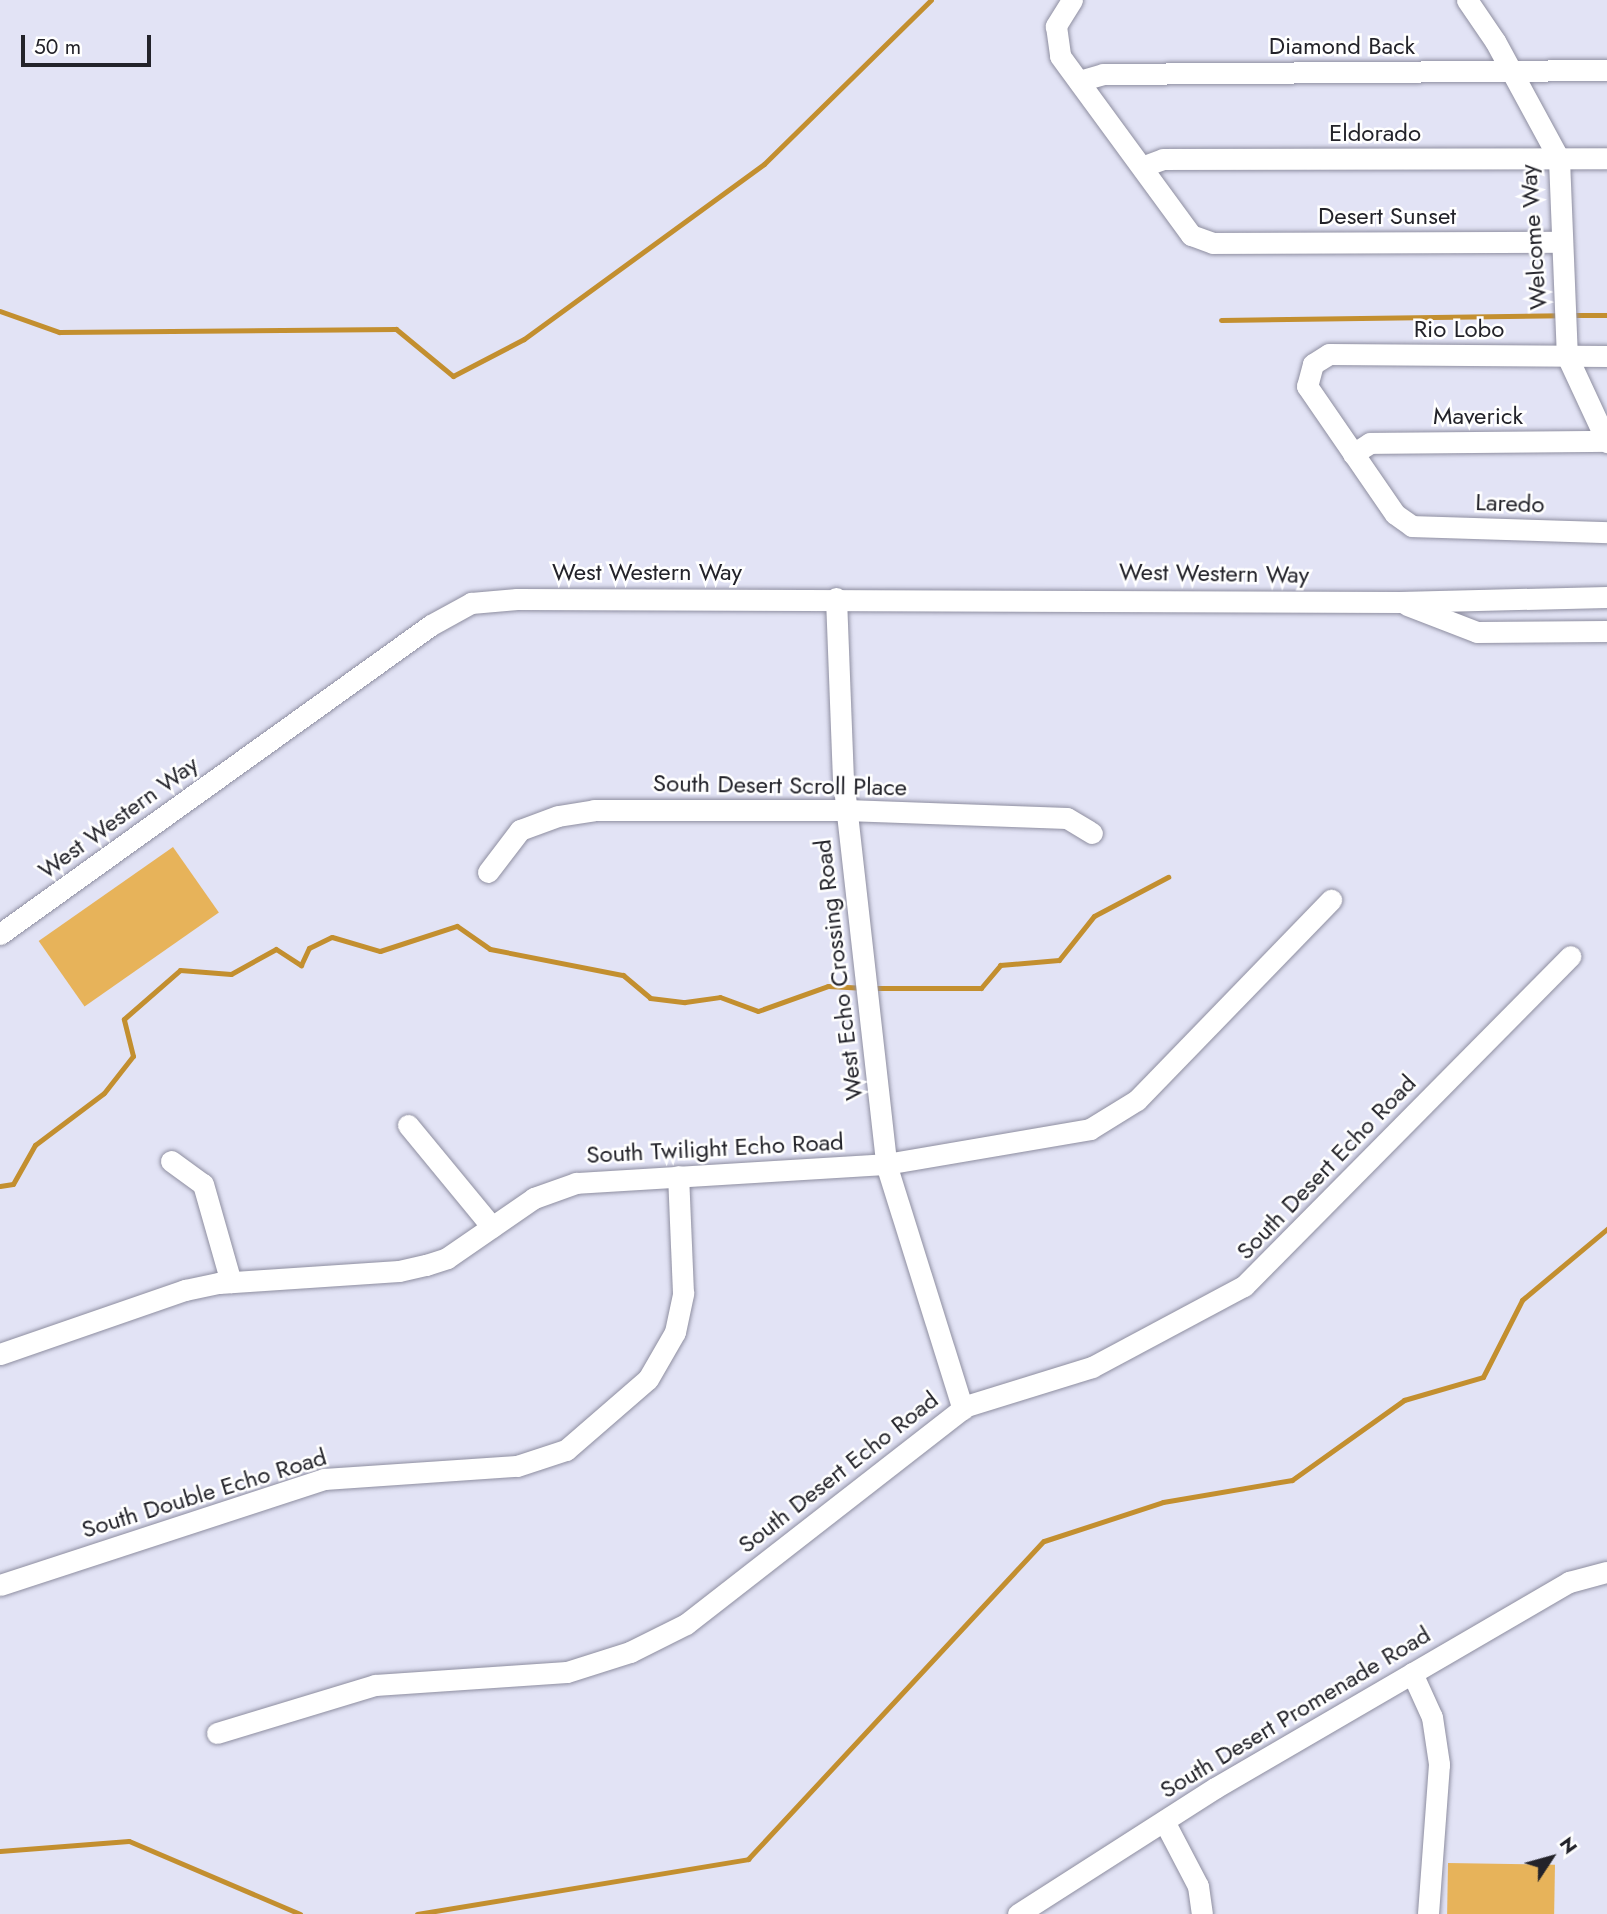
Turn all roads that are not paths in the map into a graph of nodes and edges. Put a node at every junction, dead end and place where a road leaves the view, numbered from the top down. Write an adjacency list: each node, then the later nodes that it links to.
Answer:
1 (1072, 0): 5 (street)
2 (1467, 0): 4 (street, Welcome Way)
3 (1607, 70): 4 (street, Diamond Back)
4 (1508, 71): 5 (street, Diamond Back); 7 (street, Welcome Way)
5 (1079, 82): 8 (street)
6 (1607, 158): 7 (street, Eldorado)
7 (1559, 159): 8 (street, Eldorado); 9 (street, Welcome Way)
8 (1144, 166): 9 (street, Desert Sunset)
9 (1562, 242): 10 (street, Welcome Way)
10 (1567, 356): 11 (street, Rio Lobo); 12 (street, Welcome Way); 13 (street, Rio Lobo)
11 (1607, 356)
12 (1607, 442): 13 (street, Maverick)
13 (1353, 454): 14 (street, Laredo)
14 (1607, 532)
15 (1607, 597): 17 (street, West Western Way)
16 (836, 598): 17 (street, West Western Way); 19 (street, West Echo Crossing Road); 23 (street, West Western Way)
17 (1399, 602): 18 (street, West Western Way)
18 (1607, 631)
19 (846, 810): 20 (street, South Desert Scroll Place); 21 (street, South Desert Scroll Place); 27 (street, West Echo Crossing Road)
20 (1092, 833)
21 (488, 872)
22 (1331, 900): 27 (street, South Twilight Echo Road)
23 (0, 934)
24 (1570, 956): 32 (street, South Desert Echo Road)
25 (408, 1125): 29 (street)
26 (172, 1161): 30 (street)
27 (886, 1164): 28 (street, South Twilight Echo Road); 32 (street, West Echo Crossing Road)
28 (678, 1176): 29 (street, South Twilight Echo Road); 34 (street, South Double Echo Road)
29 (492, 1227): 30 (street, South Twilight Echo Road)
30 (231, 1282): 31 (street, South Twilight Echo Road)
31 (0, 1354)
32 (962, 1409): 36 (street, South Desert Echo Road)
33 (1607, 1572): 35 (street, South Desert Promenade Road)
34 (0, 1585)
35 (1412, 1673): 37 (street, South Desert Promenade Road); 40 (street)
36 (217, 1732)
37 (1164, 1821): 38 (street, South Desert Promenade Road); 39 (street)
38 (1018, 1914)
39 (1202, 1914)
40 (1428, 1914)

